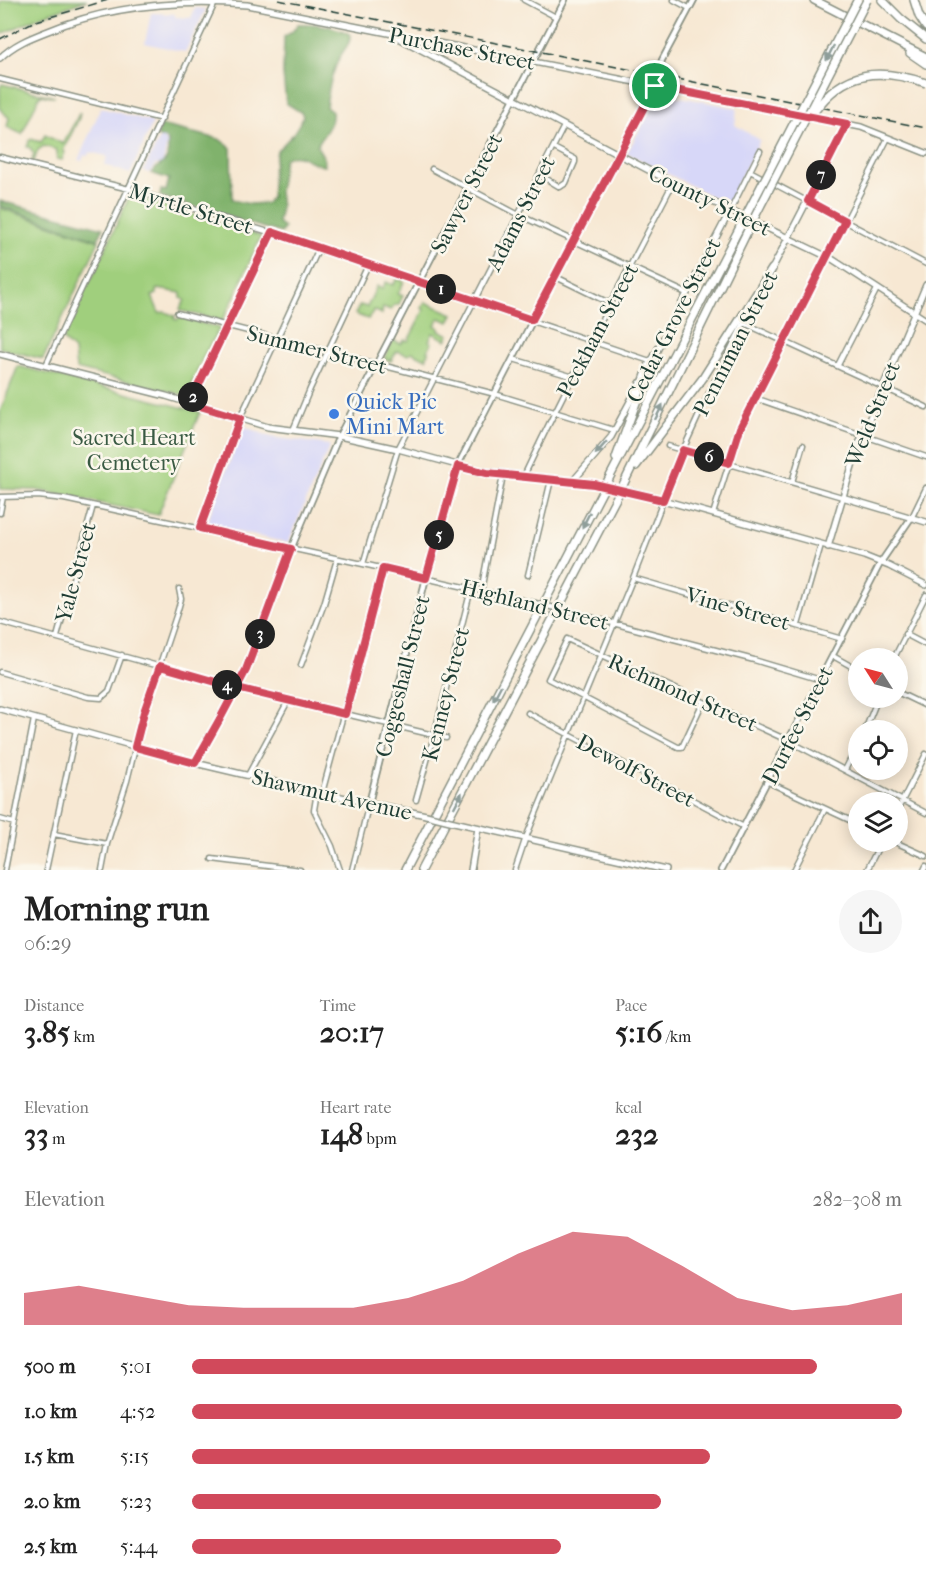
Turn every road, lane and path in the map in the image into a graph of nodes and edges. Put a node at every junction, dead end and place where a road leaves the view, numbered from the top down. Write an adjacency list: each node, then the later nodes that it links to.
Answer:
1 (524, 0): 13 (street)
2 (565, 0): 13 (street, Sawyer Street)
3 (674, 0): 12 (street)
4 (694, 0): 12 (street, Coggeshall Street)
5 (814, 0): 16 (highway)
6 (857, 0): 103 (highway, one-way to 103, bridge)
7 (867, 0): 32 (highway, bridge)
8 (882, 0): 17 (highway)
9 (914, 0): 14 (highway)
10 (247, 2): 11 (main road, Purchase Street); 15 (main road, Purchase Street)
11 (216, 3): 21 (main road, Purchase Street); 28 (street)
12 (689, 8): 26 (street, Coggeshall Street)
13 (556, 17): 22 (street, Sawyer Street)
14 (926, 27)
15 (391, 34): 18 (main road, Purchase Street); 19 (main road, County Street)
16 (880, 34): 20 (highway); 23 (highway)
17 (926, 39)
18 (431, 41): 19 (main road); 22 (main road, Purchase Street)
19 (426, 53): 27 (main road, County Street)
20 (926, 57)
21 (0, 58)
22 (533, 62): 26 (main road, Purchase Street); 27 (street, Sawyer Street)
23 (926, 64)
24 (0, 79): 28 (street)
25 (926, 83): 32 (highway, bridge)
26 (655, 86): 29 (main road, Purchase Street); 36 (street, Coggeshall Street)
27 (513, 100): 30 (main road, County Street); 42 (street, Sawyer Street)
28 (162, 119): 43 (street)
29 (847, 124): 31 (main road, Purchase Street); 44 (main road, Penniman Street)
30 (564, 126): 33 (street, Adams Street); 36 (main road, County Street)
31 (888, 137): 35 (main road, Purchase Street); 47 (street)
32 (794, 141): 106 (highway, one-way to 32, bridge)
33 (554, 148): 40 (street, Adams Street); 40 (street)
34 (760, 151): 39 (street, Cedar Grove Street)
35 (926, 153)
36 (619, 155): 41 (main road, County Street); 50 (street, Coggeshall Street)
37 (0, 157): 43 (street, Myrtle Street)
38 (432, 169): 42 (street)
39 (750, 171): 44 (street); 45 (street, Cedar Grove Street)
40 (540, 176): 46 (street, Adams Street)
41 (673, 183): 45 (main road, County Street); 55 (street, Peckham Street)
42 (468, 188): 46 (street); 58 (street, Sawyer Street)
43 (129, 189): 48 (street, Myrtle Street); 79 (street)
44 (808, 201): 47 (street); 49 (main road, Penniman Street)
45 (730, 211): 49 (main road, County Street); 61 (main road, Cedar Grove Street)
46 (519, 215): 50 (street); 62 (street, Adams Street)
47 (845, 221): 52 (street); 53 (street)
48 (272, 232): 51 (street, Myrtle Street); 69 (street)
49 (788, 238): 52 (main road, County Street); 56 (main road, Penniman Street)
50 (574, 240): 55 (street); 57 (street, Coggeshall Street)
51 (319, 248): 54 (street, Myrtle Street); 70 (street)
52 (826, 256): 60 (main road, County Street); 71 (street)
53 (926, 264)
54 (368, 265): 58 (street, Myrtle Street); 73 (street)
55 (631, 267): 61 (street); 63 (street, Peckham Street)
56 (772, 269): 68 (street, Penniman Street); 106 (highway)
57 (554, 276): 63 (street); 66 (street, Coggeshall Street)
58 (419, 281): 62 (street, Myrtle Street); 77 (street, Sawyer Street)
59 (926, 285): 65 (main road, Weld Street)
60 (877, 290): 65 (main road, County Street); 78 (street)
61 (686, 293): 76 (main road, Cedar Grove Street)
62 (476, 302): 66 (street, Myrtle Street); 81 (street, Adams Street)
63 (611, 304): 72 (street, Peckham Street)
64 (177, 313): 69 (street, Summer Street)
65 (914, 314): 67 (main road, County Street); 82 (main road, Weld Street)
66 (532, 320): 72 (street, Myrtle Street); 75 (street, Coggeshall Street)
67 (926, 320)
68 (744, 323): 71 (street); 96 (street, Penniman Street)
69 (227, 327): 70 (street, Summer Street); 85 (street)
70 (277, 338): 73 (street, Summer Street); 88 (street)
71 (784, 340): 78 (street); 84 (street)
72 (593, 341): 76 (street, Myrtle Street); 80 (street, Peckham Street)
73 (328, 351): 77 (street, Summer Street); 89 (street)
74 (0, 354): 79 (main road)
75 (513, 358): 80 (street); 83 (street, Coggeshall Street)
76 (651, 362): 90 (main road, Cedar Grove Street); 103 (highway)
77 (376, 363): 81 (street, Summer Street); 92 (street, Sawyer Street)
78 (838, 365): 82 (street)
79 (45, 366): 85 (main road)
80 (574, 377): 87 (street, Peckham Street)
81 (434, 380): 83 (street, Summer Street); 95 (street, Adams Street)
82 (882, 386): 86 (street); 91 (main road, Weld Street)
83 (495, 394): 87 (street, Summer Street); 99 (street, Coggeshall Street)
84 (755, 398): 91 (street); 98 (street)
85 (190, 403): 88 (main road)
86 (926, 407)
87 (553, 412): 90 (street, Summer Street); 101 (street, Peckham Street)
88 (240, 418): 89 (main road); 116 (street)
89 (293, 430): 92 (main road)
90 (615, 430): 104 (main road, Cedar Grove Street, one-way to 104)
91 (862, 435): 97 (street); 109 (main road, Weld Street)
92 (339, 436): 95 (main road); 119 (street, Sawyer Street)
93 (803, 445): 105 (street)
94 (668, 446): 96 (street)
95 (398, 449): 99 (main road); 122 (street, Adams Street)
96 (683, 450): 98 (street); 110 (street, Penniman Street)
97 (926, 456)
98 (729, 463): 105 (street); 113 (street)
99 (458, 466): 100 (main road); 125 (street, Coggeshall Street)
100 (503, 475): 101 (main road); 130 (street)
101 (524, 477): 102 (main road)
102 (551, 480): 104 (main road); 124 (street)
103 (608, 480): 197 (highway, one-way to 197)
104 (573, 481): 110 (main road, bridge)
105 (792, 482): 109 (street)
106 (624, 483): 198 (highway, one-way to 106)
107 (926, 488): 114 (street)
108 (2, 497): 111 (street, Highland Street); 112 (street)
109 (842, 497): 114 (main road); 118 (main road, Weld Street)
110 (663, 500): 113 (main road); 126 (street, Penniman Street)
111 (93, 506): 116 (street, Highland Street); 136 (street, Yale Street)
112 (0, 513)
113 (712, 514): 117 (main road)
114 (911, 518): 115 (main road); 121 (street, Durfee Street)
115 (926, 522)
116 (200, 528): 119 (street, Highland Street)
117 (821, 545): 118 (main road); 134 (street)
118 (828, 547): 121 (main road)
119 (291, 549): 120 (street, Highland Street); 148 (street, Sawyer Street)
120 (337, 559): 122 (street, Highland Street); 144 (street)
121 (881, 562): 127 (main road); 137 (street, Durfee Street)
122 (363, 564): 123 (street, Highland Street)
123 (383, 568): 125 (street, Highland Street); 156 (street)
124 (528, 575)
125 (426, 578): 129 (street, Highland Street); 158 (street, Coggeshall Street)
126 (633, 578): 133 (street, Penniman Street); 134 (street, Vine Street)
127 (926, 585)
128 (179, 589): 145 (street)
129 (471, 589): 130 (street, Highland Street); 161 (street, Kenney Street)
130 (481, 591): 133 (street, Highland Street, bridge)
131 (926, 595): 135 (street)
132 (0, 622): 136 (street)
133 (613, 623): 141 (street, Penniman Street); 147 (street, Highland Street)
134 (798, 625): 137 (street, Vine Street)
135 (905, 634): 138 (street); 139 (street)
136 (57, 637): 140 (street)
137 (842, 639): 142 (street, Durfee Street)
138 (926, 645)
139 (899, 648)
140 (122, 655): 145 (street); 146 (street)
141 (601, 655): 150 (street, Penniman Street); 150 (street, Richmond Street); 152 (street, Richmond Street)
142 (833, 656): 143 (street); 147 (street, Durfee Street)
143 (848, 664)
144 (302, 665)
145 (160, 666): 148 (street); 164 (street)
146 (0, 672)
147 (821, 680): 163 (street, Durfee Street)
148 (237, 688): 151 (street); 166 (street, Sawyer Street)
149 (908, 697): 153 (street)
150 (583, 698): 152 (street); 160 (street, Penniman Street)
151 (288, 700): 156 (street); 169 (street)
152 (703, 702): 163 (street, Richmond Street)
153 (926, 706)
154 (0, 709): 157 (main road, Shawmut Avenue)
155 (528, 712): 160 (street, Dewolf Street)
156 (345, 714): 158 (street); 173 (street)
157 (34, 718): 159 (main road, Shawmut Avenue); 181 (street)
158 (388, 725): 161 (street); 175 (street, Coggeshall Street)
159 (76, 730): 164 (main road, Shawmut Avenue); 184 (street)
160 (568, 734): 182 (street, Dewolf Street); 185 (street, Penniman Street)
161 (434, 736): 162 (street); 174 (street, Kenney Street)
162 (446, 738)
163 (789, 741): 168 (street, Richmond Street); 170 (street, Durfee Street)
164 (135, 747): 166 (main road, Shawmut Avenue); 186 (street)
165 (926, 754): 172 (street)
166 (195, 763): 169 (main road, Shawmut Avenue)
167 (848, 764): 168 (street)
168 (845, 770): 171 (street, Richmond Street)
169 (248, 775): 173 (main road, Shawmut Avenue)
170 (768, 782): 177 (street); 182 (street, Durfee Street)
171 (885, 792)
172 (907, 792)
173 (322, 794): 175 (main road, Shawmut Avenue); 195 (street)
174 (416, 800)
175 (369, 803): 183 (main road, Shawmut Avenue, bridge); 196 (street, Coggeshall Street)
176 (908, 804): 178 (street, Richmond Street)
177 (826, 809): 180 (street); 203 (street)
178 (926, 813)
179 (0, 819): 181 (street)
180 (848, 819)
181 (14, 823): 191 (street)
182 (744, 827): 202 (street, Durfee Street)
183 (478, 828): 185 (main road, Shawmut Avenue); 199 (main road)
184 (54, 834): 186 (street); 192 (street)
185 (525, 840): 200 (street, Penniman Street); 201 (main road, Shawmut Avenue)
186 (107, 844): 193 (street)
187 (908, 848): 189 (street)
188 (876, 852): 204 (street)
189 (926, 856)
190 (212, 859): 194 (street)
191 (5, 870)
192 (46, 870)
193 (102, 870)
194 (300, 870)
195 (340, 870)
196 (352, 870)
197 (405, 870)
198 (421, 870)
199 (471, 870)
200 (515, 870)
201 (666, 870)
202 (721, 870)
203 (794, 870)
204 (867, 870)

